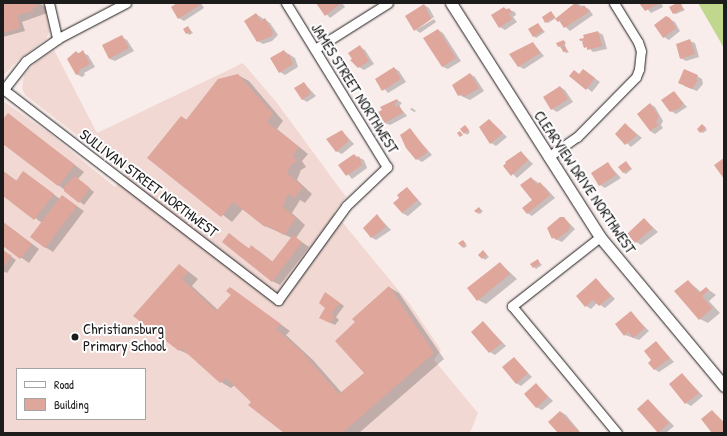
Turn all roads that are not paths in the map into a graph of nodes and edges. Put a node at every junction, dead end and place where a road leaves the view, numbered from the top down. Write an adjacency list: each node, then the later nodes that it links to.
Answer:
1 (49, 3): 7 (street)
2 (126, 3): 7 (street)
3 (286, 3): 8 (street, JAMES STREET NORTHWEST)
4 (388, 3): 8 (street)
5 (451, 3): 10 (street, CLEARVIEW DRIVE NORTHWEST)
6 (614, 3): 10 (street)
7 (57, 39): 9 (street)
8 (316, 49): 12 (street, JAMES STREET NORTHWEST)
9 (3, 89): 12 (street, SULLIVAN STREET NORTHWEST)
10 (548, 157): 11 (street, CLEARVIEW DRIVE NORTHWEST)
11 (600, 237): 13 (street, CLEARVIEW DRIVE NORTHWEST); 14 (street)
12 (278, 300)
13 (724, 386)
14 (617, 433)

